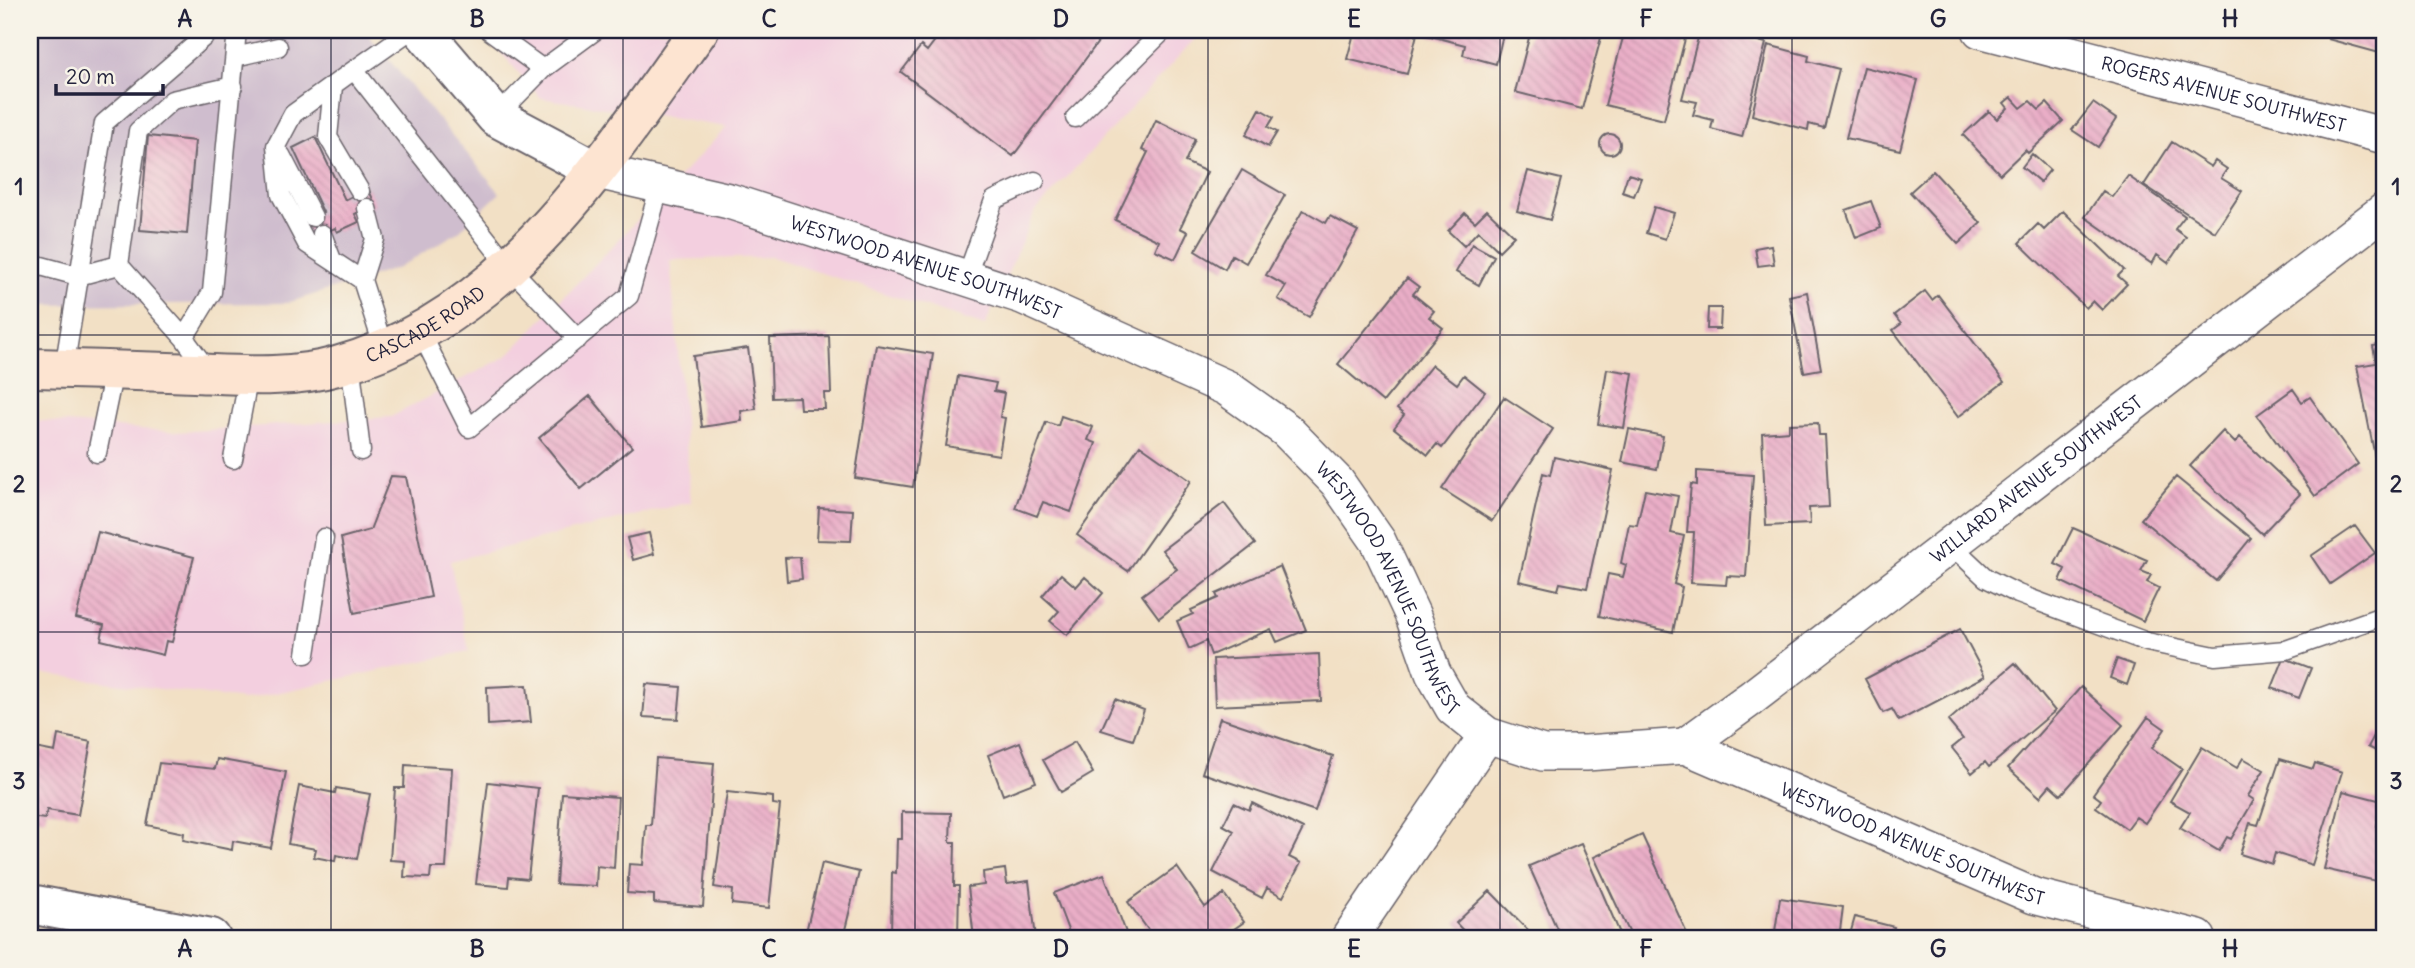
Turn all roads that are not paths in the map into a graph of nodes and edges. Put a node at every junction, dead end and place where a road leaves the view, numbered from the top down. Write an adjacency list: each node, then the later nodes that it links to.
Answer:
1 (212, 30): 30 (lane)
2 (237, 30): 11 (lane)
3 (411, 30): 13 (lane)
4 (422, 30): 16 (street)
5 (596, 30): 12 (lane)
6 (699, 30): 20 (main road, CASCADE ROAD)
7 (1164, 30): 17 (lane)
8 (1980, 30): 18 (street, ROGERS AVENUE SOUTHWEST)
9 (494, 31): 12 (lane)
10 (278, 47): 11 (lane)
11 (235, 57): 14 (lane)
12 (543, 69): 16 (lane)
13 (354, 70): 15 (lane); 29 (lane)
14 (233, 86): 28 (lane); 34 (lane)
15 (333, 86): 19 (lane); 32 (lane)
16 (496, 117): 20 (street)
17 (1076, 118)
18 (2385, 135)
19 (276, 146): 24 (lane); 26 (lane)
20 (597, 171): 22 (street, WESTWOOD AVENUE SOUTHWEST); 29 (main road, CASCADE ROAD)
21 (1035, 181): 31 (lane)
22 (660, 185): 31 (street, WESTWOOD AVENUE SOUTHWEST); 35 (lane)
23 (2385, 210): 45 (street, WILLARD AVENUE SOUTHWEST)
24 (313, 217)
25 (322, 233): 26 (lane)
26 (332, 260): 32 (lane)
27 (30, 263): 30 (lane)
28 (119, 265): 30 (lane); 34 (lane)
29 (509, 267): 33 (main road, CASCADE ROAD); 35 (lane)
30 (78, 276): 37 (lane)
31 (966, 278): 48 (street, WESTWOOD AVENUE SOUTHWEST)
32 (362, 280): 36 (lane)
33 (421, 331): 35 (lane); 36 (main road, CASCADE ROAD)
34 (184, 338): 39 (lane)
35 (578, 339)
36 (367, 355): 40 (main road, CASCADE ROAD); 41 (lane)
37 (47, 368): 38 (main road, CASCADE ROAD)
38 (114, 370): 39 (main road, CASCADE ROAD); 42 (lane)
39 (209, 374): 40 (main road, CASCADE ROAD)
40 (249, 375): 43 (lane)
41 (361, 451)
42 (97, 453)
43 (233, 459)
44 (324, 538): 47 (lane)
45 (1951, 545): 46 (lane); 49 (street, WILLARD AVENUE SOUTHWEST)
46 (2385, 615)
47 (306, 654)
48 (1487, 735): 49 (street, WESTWOOD AVENUE SOUTHWEST); 52 (street)
49 (1685, 746): 53 (street, WESTWOOD AVENUE SOUTHWEST)
50 (30, 904): 51 (street)
51 (211, 938)
52 (1349, 938)
53 (2198, 938)

